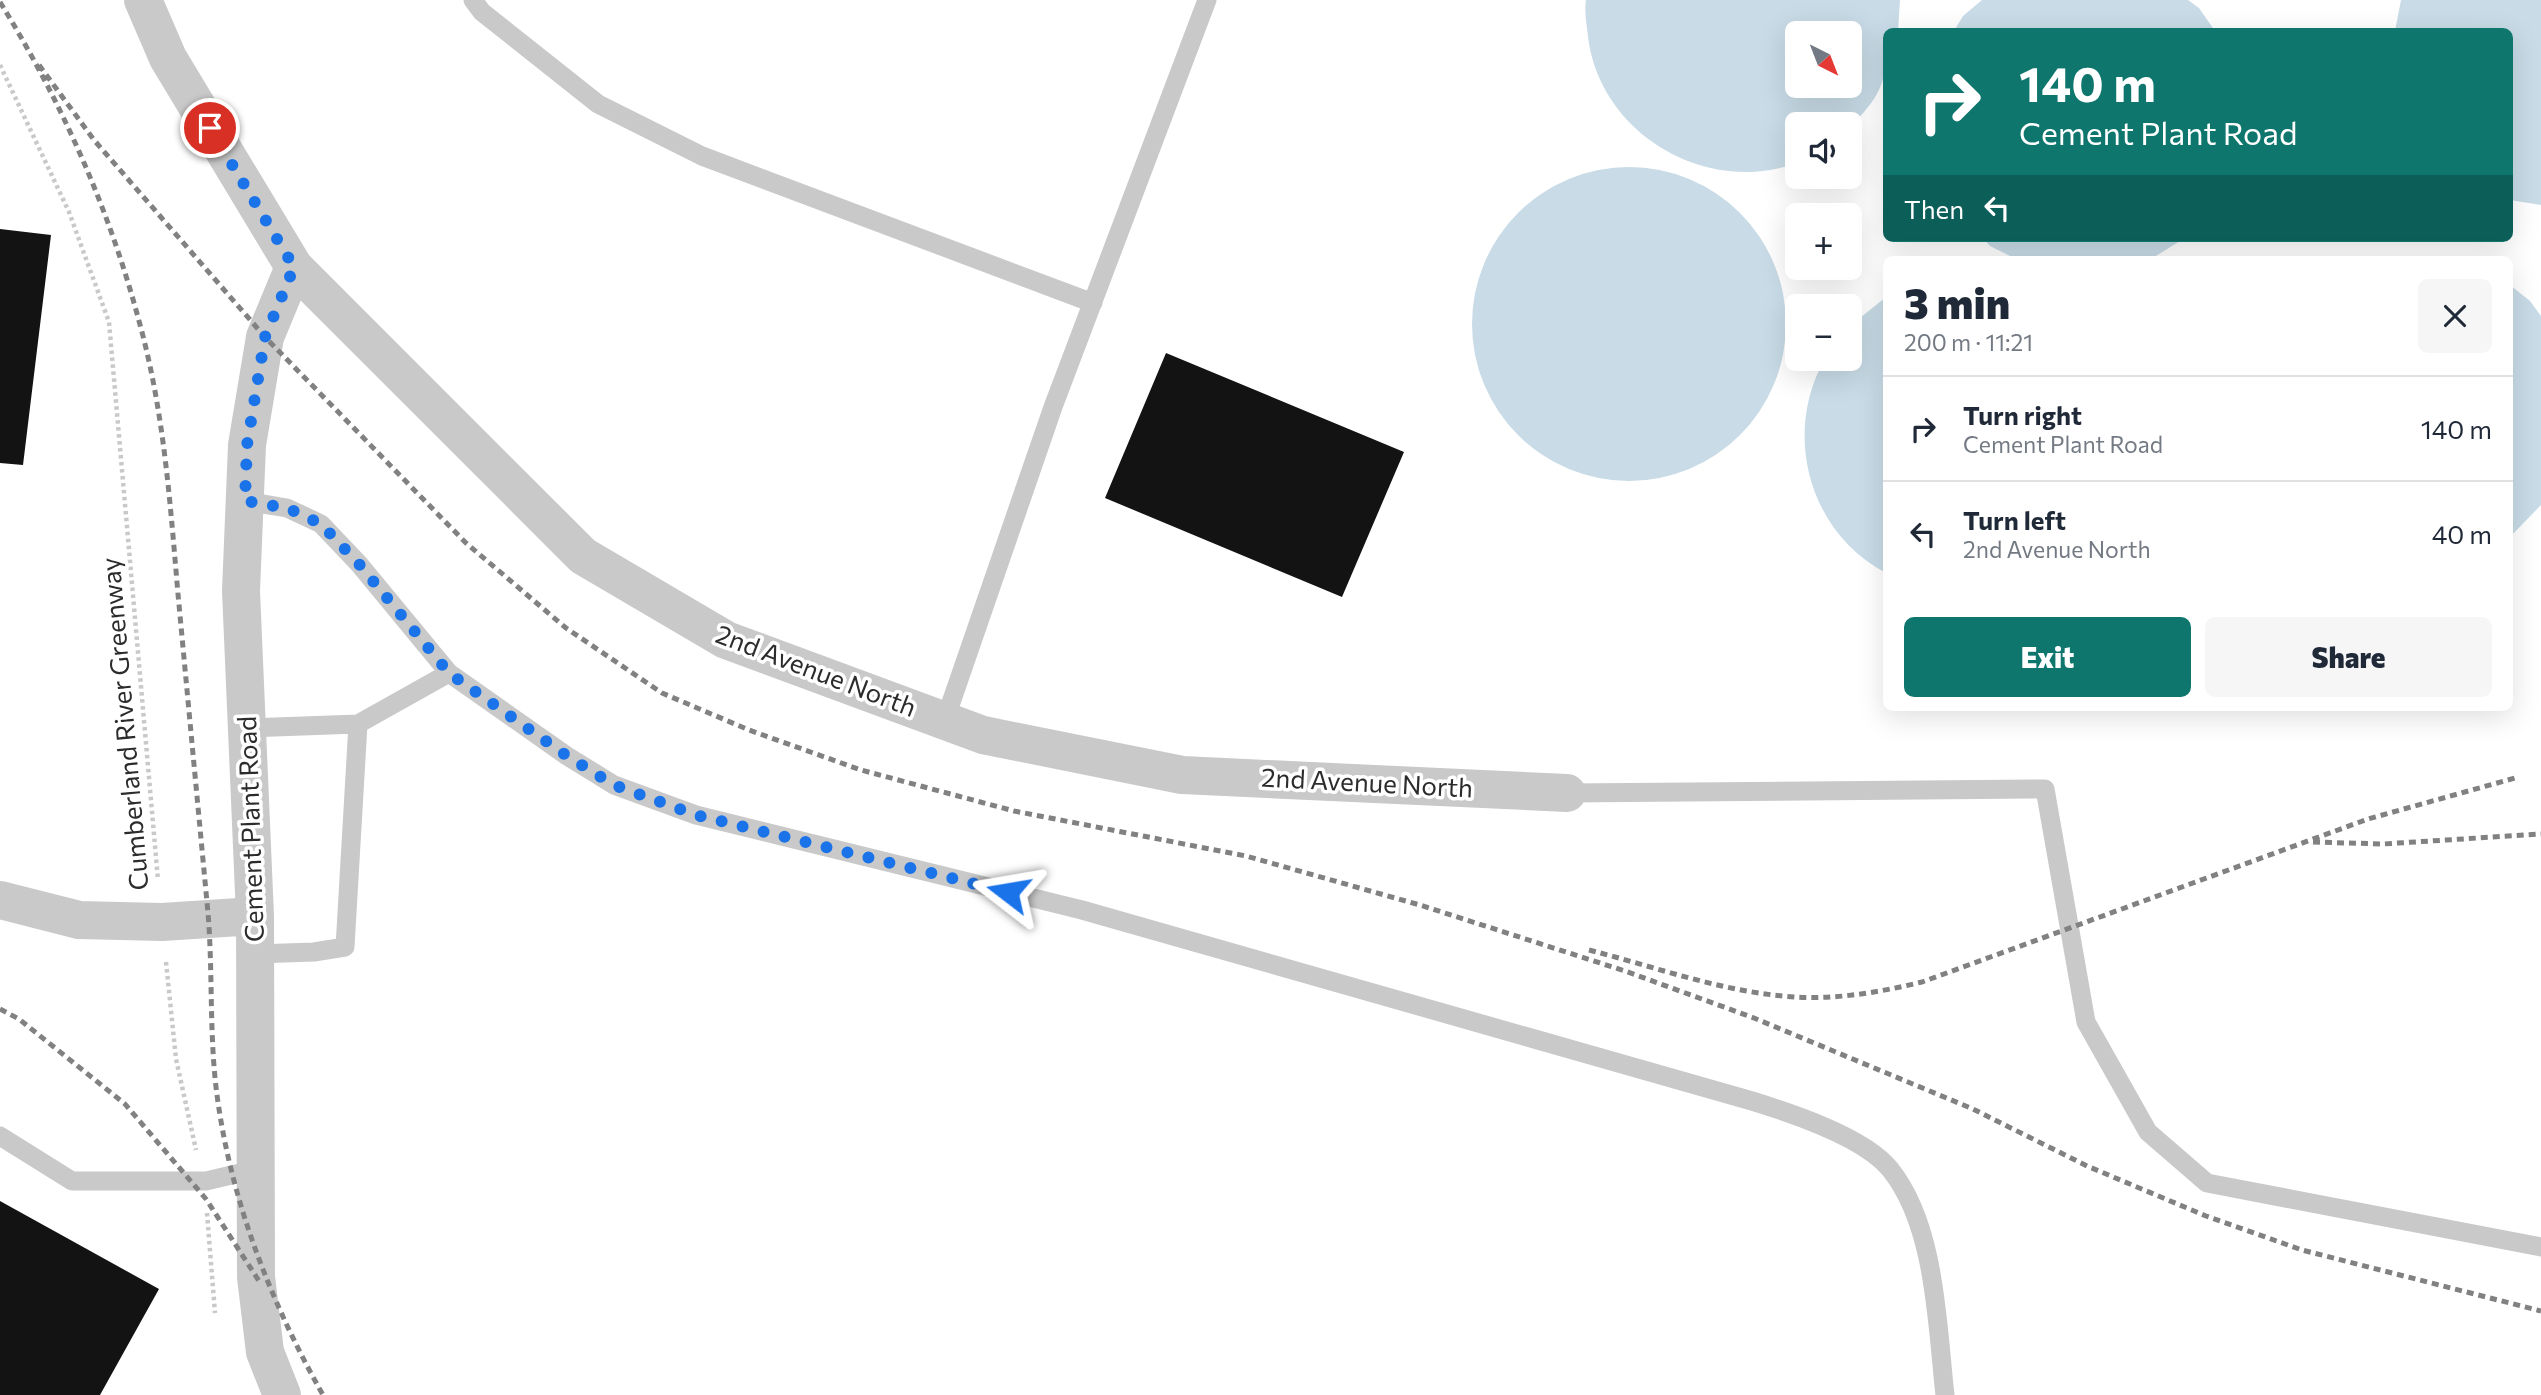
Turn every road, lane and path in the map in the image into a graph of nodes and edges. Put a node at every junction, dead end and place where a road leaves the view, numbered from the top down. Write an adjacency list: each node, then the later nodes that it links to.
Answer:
1 (143, 0): 5 (street, 2nd Avenue North)
2 (473, 0): 6 (lane)
3 (1207, 0): 6 (lane)
4 (0, 65): 15 (path, Cumberland River Greenway)
5 (294, 267): 7 (street, Cement Plant Road); 9 (street, 2nd Avenue North)
6 (1093, 303): 9 (lane)
7 (245, 501): 8 (lane); 11 (street, Cement Plant Road)
8 (449, 673): 10 (lane); 23 (lane)
9 (945, 720): 12 (street, 2nd Avenue North)
10 (358, 724): 11 (lane); 16 (lane)
11 (247, 729): 14 (street, Cement Plant Road)
12 (1567, 793): 20 (lane)
13 (0, 900): 15 (street)
14 (255, 916): 15 (street); 16 (street, Cement Plant Road)
15 (162, 922): 19 (path, Cumberland River Greenway)
16 (255, 954): 18 (street, Cement Plant Road)
17 (0, 1136): 19 (lane)
18 (257, 1170): 19 (lane); 22 (street, Cement Plant Road)
19 (206, 1181): 21 (path, Cumberland River Greenway)
20 (2541, 1248)
21 (216, 1314)
22 (282, 1395)
23 (1945, 1395)

